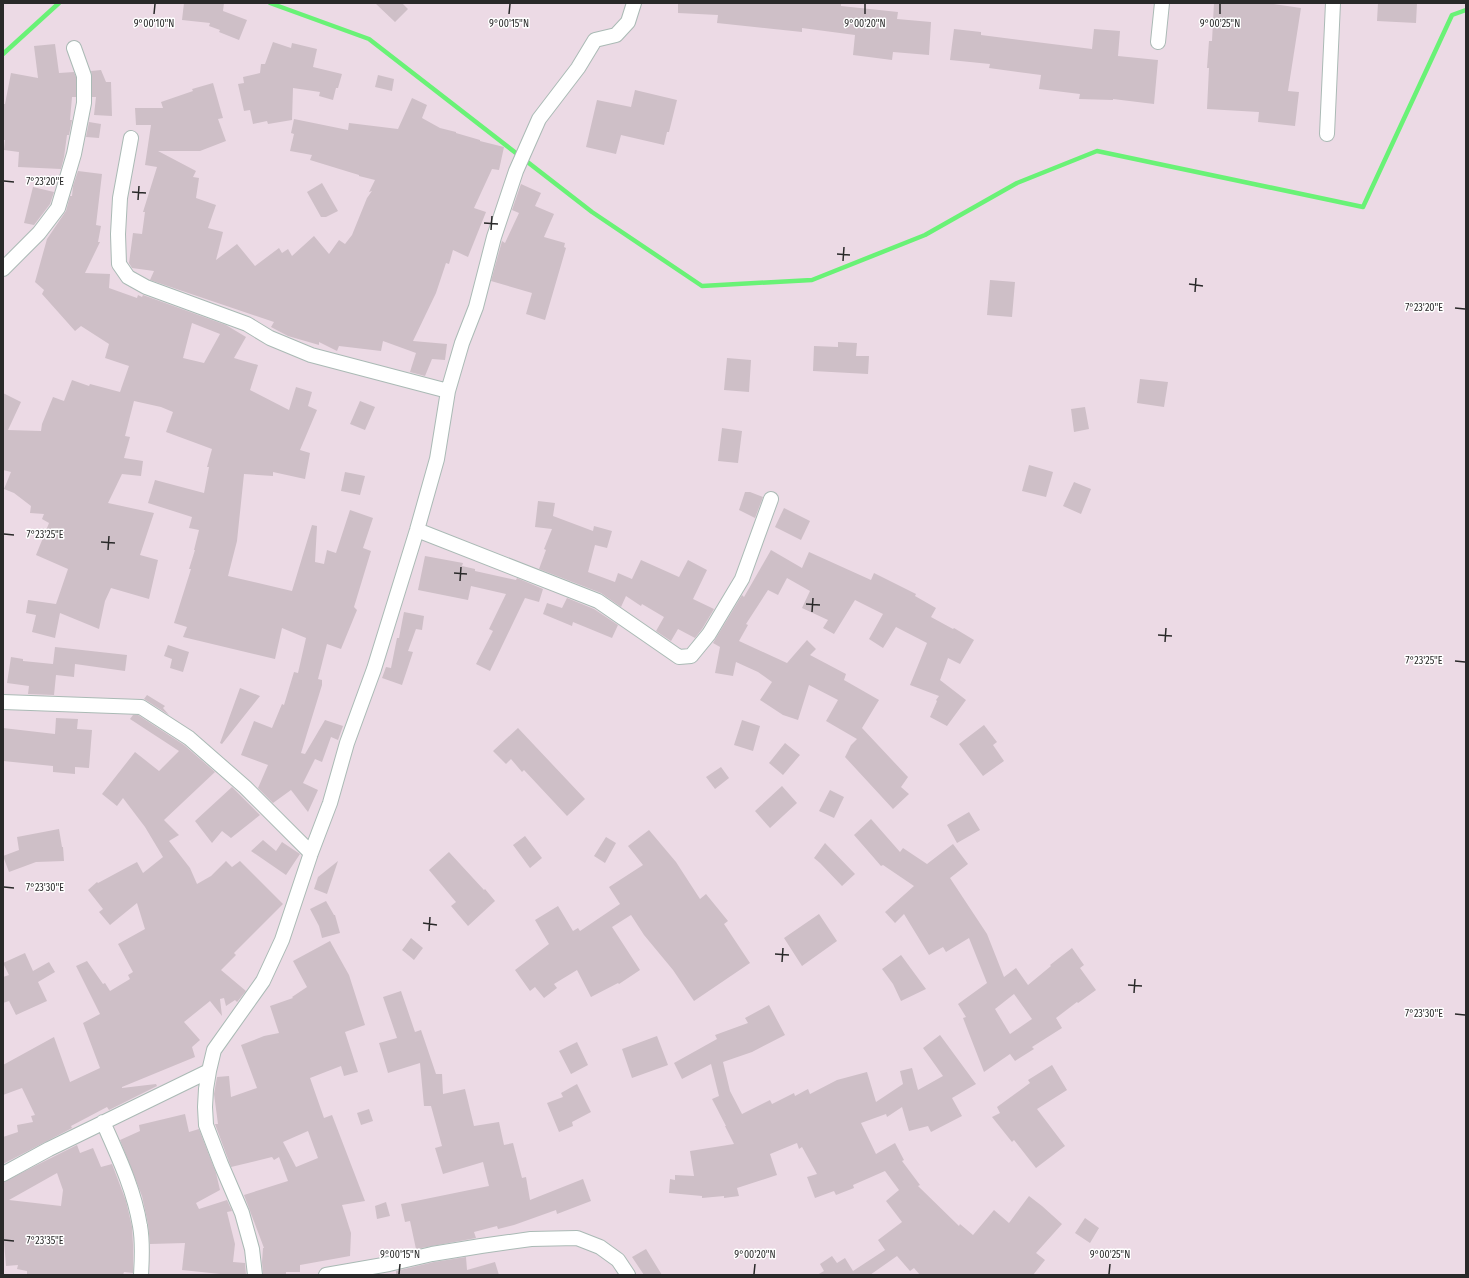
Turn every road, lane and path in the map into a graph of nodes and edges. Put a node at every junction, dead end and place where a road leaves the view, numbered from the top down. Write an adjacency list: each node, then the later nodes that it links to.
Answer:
1 (634, 3): 9 (street)
2 (1162, 3): 4 (street)
3 (1333, 3): 6 (street)
4 (1158, 42)
5 (74, 48): 8 (street)
6 (1327, 134)
7 (131, 138): 9 (street)
8 (3, 269)
9 (448, 392): 11 (street)
10 (771, 499): 11 (street)
11 (417, 530): 13 (street)
12 (3, 702): 13 (street)
13 (311, 853): 14 (street)
14 (209, 1071): 15 (street); 18 (street)
15 (103, 1122): 16 (street); 17 (street)
16 (3, 1174)
17 (141, 1275)
18 (254, 1275)
19 (326, 1275): 20 (street)
20 (628, 1275)

